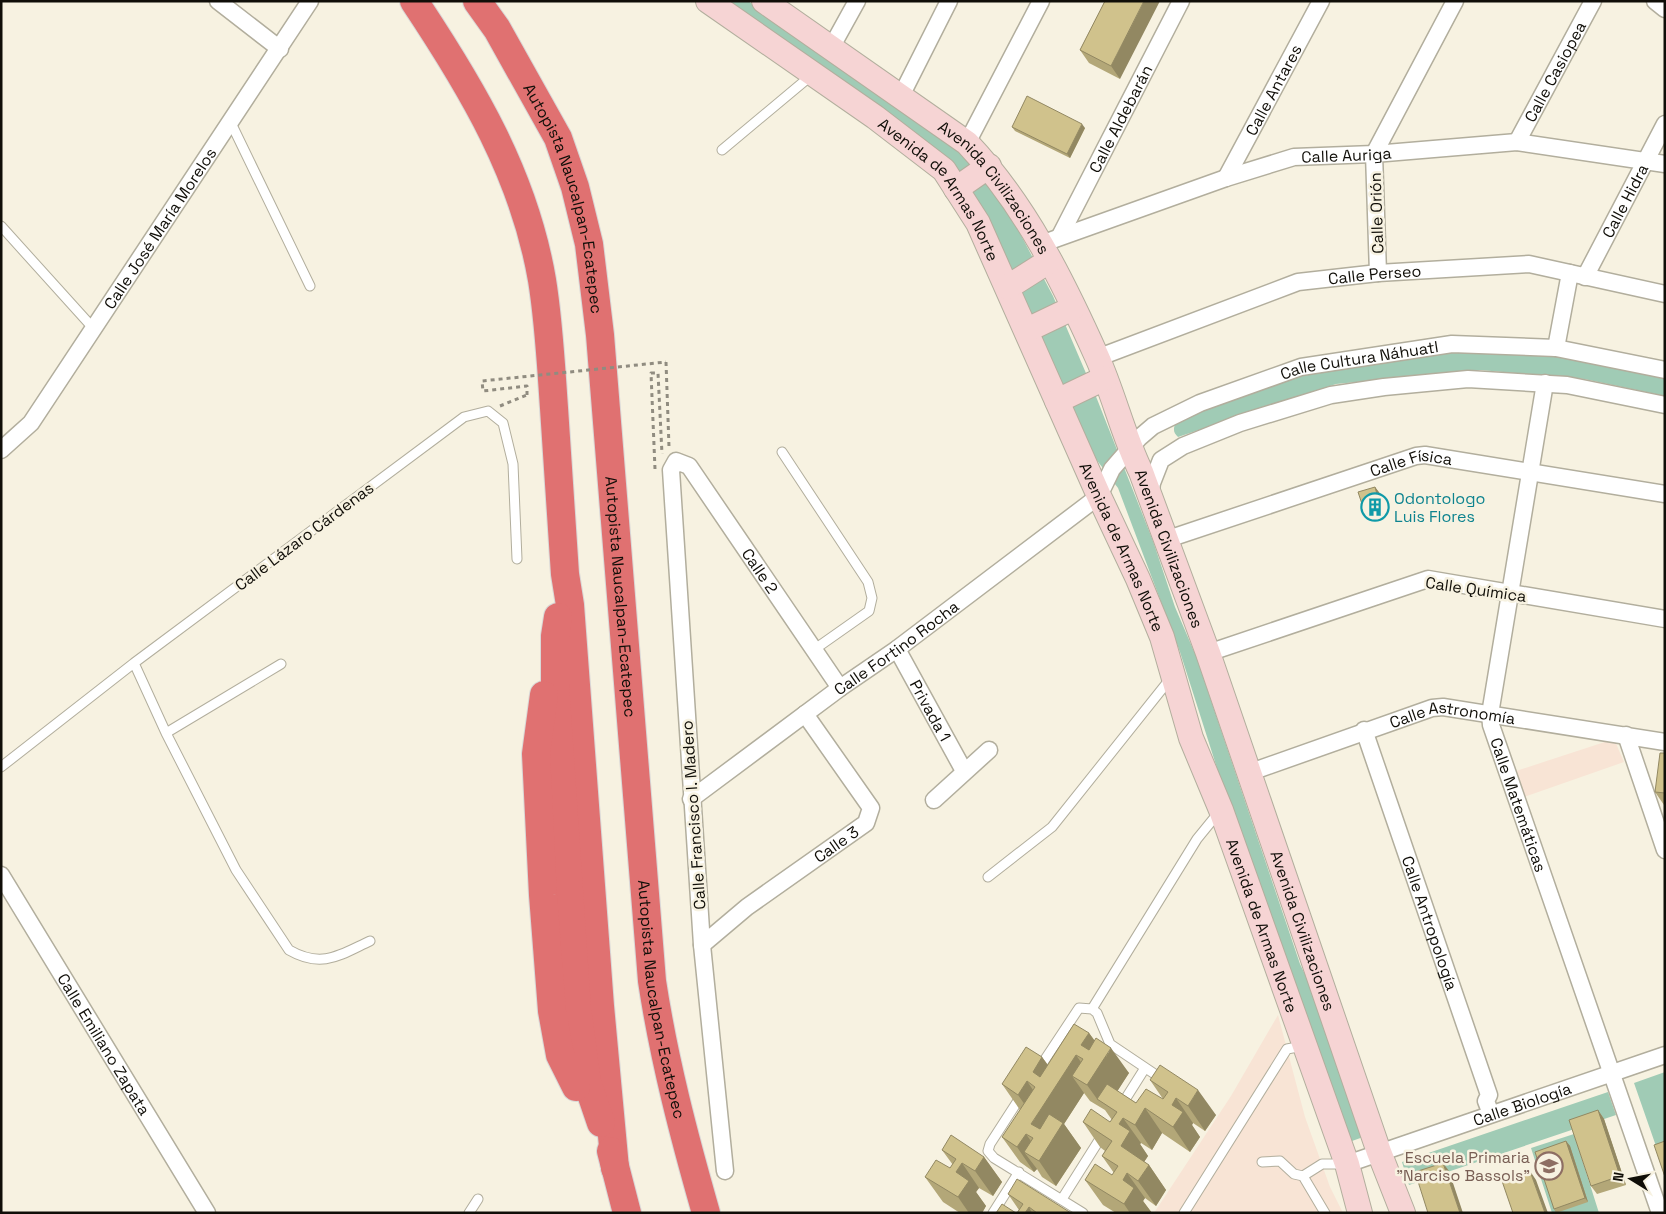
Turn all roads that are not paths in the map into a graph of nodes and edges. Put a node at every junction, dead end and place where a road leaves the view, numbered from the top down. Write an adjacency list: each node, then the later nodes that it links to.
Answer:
1 (218, 1): 17 (street)
2 (414, 1): 57 (highway)
3 (477, 1): 106 (highway, Autopista Naucalpan-Ecatepec)
4 (764, 1): 16 (main road, Avenida Civilizaciones)
5 (858, 1): 16 (street)
6 (949, 1): 19 (street)
7 (1041, 1): 23 (street)
8 (1181, 1): 32 (street, Calle Aldebarán)
9 (1321, 1): 29 (street, Calle Antares)
10 (1455, 1): 25 (street)
11 (1593, 1): 22 (street, Calle Casiopea)
12 (1655, 1): 15 (street)
13 (305, 3): 17 (street, Calle José María Morelos)
14 (721, 5): 18 (main road, Avenida de Armas Norte)
15 (1665, 9)
16 (831, 48): 19 (main road, Avenida Civilizaciones)
17 (280, 50): 20 (street, Calle José María Morelos)
18 (813, 74): 24 (lane); 30 (main road, Avenida de Armas Norte)
19 (901, 96): 23 (main road, Avenida Civilizaciones)
20 (231, 123): 35 (lane); 39 (street, Calle José María Morelos)
21 (1665, 124): 26 (street, Calle Hidra)
22 (1517, 142): 25 (street, Calle Auriga); 26 (street, Calle Auriga)
23 (967, 143): 28 (main road, Avenida Civilizaciones)
24 (722, 150)
25 (1374, 154): 29 (street, Calle Auriga); 33 (street, Calle Orión)
26 (1644, 160): 27 (street, Calle Auriga); 34 (street, Calle Hidra)
27 (1665, 164)
28 (989, 166): 30 (main road); 32 (main road, Avenida Civilizaciones)
29 (1226, 178): 32 (street, Calle Auriga)
30 (956, 188): 36 (main road, Avenida de Armas Norte)
31 (1, 226): 39 (lane)
32 (1050, 247): 36 (main road); 38 (main road, Avenida Civilizaciones)
33 (1378, 273): 34 (street, Calle Perseo); 42 (street, Calle Perseo)
34 (1577, 275): 37 (street, Calle Perseo); 41 (street, Calle Hidra)
35 (310, 286)
36 (1008, 287): 40 (main road, Avenida de Armas Norte)
37 (1665, 294)
38 (1073, 308): 40 (main road); 42 (main road, Avenida Civilizaciones)
39 (94, 329): 48 (street, Calle José María Morelos)
40 (1027, 330): 45 (main road, Avenida de Armas Norte)
41 (1556, 348): 43 (street, Calle Cultura Náhuatl); 47 (street, Calle Cultura Náhuatl)
42 (1101, 368): 45 (main road); 47 (main road, Avenida Civilizaciones)
43 (1665, 370)
44 (1545, 383): 46 (street, Calle Cultura Náhuatl); 51 (street, Calle Matemáticas); 54 (street, Calle Cultura Náhuatl)
45 (1057, 401): 53 (main road, Avenida de Armas Norte)
46 (1665, 405)
47 (1130, 449): 53 (street, Calle Cultura Náhuatl); 54 (main road, Avenida Civilizaciones)
48 (1, 450)
49 (782, 452): 61 (lane)
50 (669, 456): 61 (street, Calle 2); 78 (street, Calle Francisco I. Madero)
51 (1531, 472): 52 (street, Calle Física); 55 (street, Calle Física); 58 (street, Calle Matemáticas)
52 (1665, 494)
53 (1099, 496): 62 (street, Calle Fortino Rocha); 66 (main road, Avenida de Armas Norte)
54 (1150, 497): 55 (main road, Avenida Civilizaciones)
55 (1165, 540): 63 (main road, Avenida Civilizaciones)
56 (517, 558): 64 (lane, Calle Lázaro Cárdenas)
57 (565, 574): 60 (highway); 93 (highway); 97 (highway)
58 (1512, 593): 59 (street, Calle Química); 63 (street, Calle Química); 69 (street, Calle Matemáticas)
59 (1665, 620)
60 (555, 636): 93 (highway); 97 (highway)
61 (815, 649): 67 (street, Calle 2)
62 (897, 649): 67 (street, Calle Fortino Rocha); 76 (street, Privada 1)
63 (1208, 652): 77 (main road, Avenida Civilizaciones)
64 (134, 663): 71 (lane); 75 (lane, Calle Lázaro Cárdenas)
65 (281, 664): 71 (lane)
66 (1172, 677): 80 (main road, Avenida de Armas Norte); 83 (lane)
67 (840, 688): 68 (street, Calle Fortino Rocha)
68 (805, 714): 78 (street, Calle Fortino Rocha); 85 (street, Calle 3)
69 (1490, 714): 70 (street, Calle Astronomía); 72 (street, Calle Astronomía); 90 (street, Calle Matemáticas)
70 (1364, 730): 77 (street, Calle Astronomía); 92 (street, Calle Antropología)
71 (166, 733): 84 (lane)
72 (1626, 735): 73 (street, Calle Astronomía); 81 (street)
73 (1665, 742)
74 (989, 750): 76 (street)
75 (1, 767)
76 (964, 771): 79 (street)
77 (1248, 773): 94 (main road, Avenida Civilizaciones)
78 (691, 799): 85 (street, Calle Francisco I. Madero)
79 (934, 800)
80 (1221, 810): 86 (lane); 87 (main road, Avenida de Armas Norte)
81 (1665, 850)
82 (1, 875): 103 (street, Calle Emiliano Zapata)
83 (988, 877)
84 (370, 940)
85 (702, 945): 98 (street, Calle Francisco I. Madero)
86 (1092, 1009): 89 (lane); 99 (lane)
87 (1304, 1046): 96 (main road, Avenida de Armas Norte); 109 (lane)
88 (1665, 1055): 90 (street, Calle Biología)
89 (1145, 1068): 91 (lane); 102 (lane)
90 (1613, 1074): 92 (street, Calle Biología); 113 (street, Calle Matemáticas)
91 (1175, 1088)
92 (1491, 1114): 94 (street, Calle Biología)
93 (605, 1132): 97 (highway)
94 (1379, 1152): 96 (street, Calle Biología); 112 (main road, Avenida Civilizaciones)
95 (1262, 1162): 100 (lane)
96 (1346, 1164): 100 (lane); 111 (main road, Avenida de Armas Norte)
97 (616, 1168): 105 (highway)
98 (725, 1170)
99 (1019, 1172): 102 (lane); 107 (lane)
100 (1303, 1176): 110 (lane)
101 (478, 1199): 104 (lane)
102 (1062, 1199): 108 (lane)
103 (207, 1213)
104 (469, 1213)
105 (627, 1213)
106 (706, 1213)
107 (993, 1213)
108 (1083, 1213)
109 (1184, 1213)
110 (1325, 1213)
111 (1360, 1213)
112 (1403, 1213)
113 (1660, 1213)

